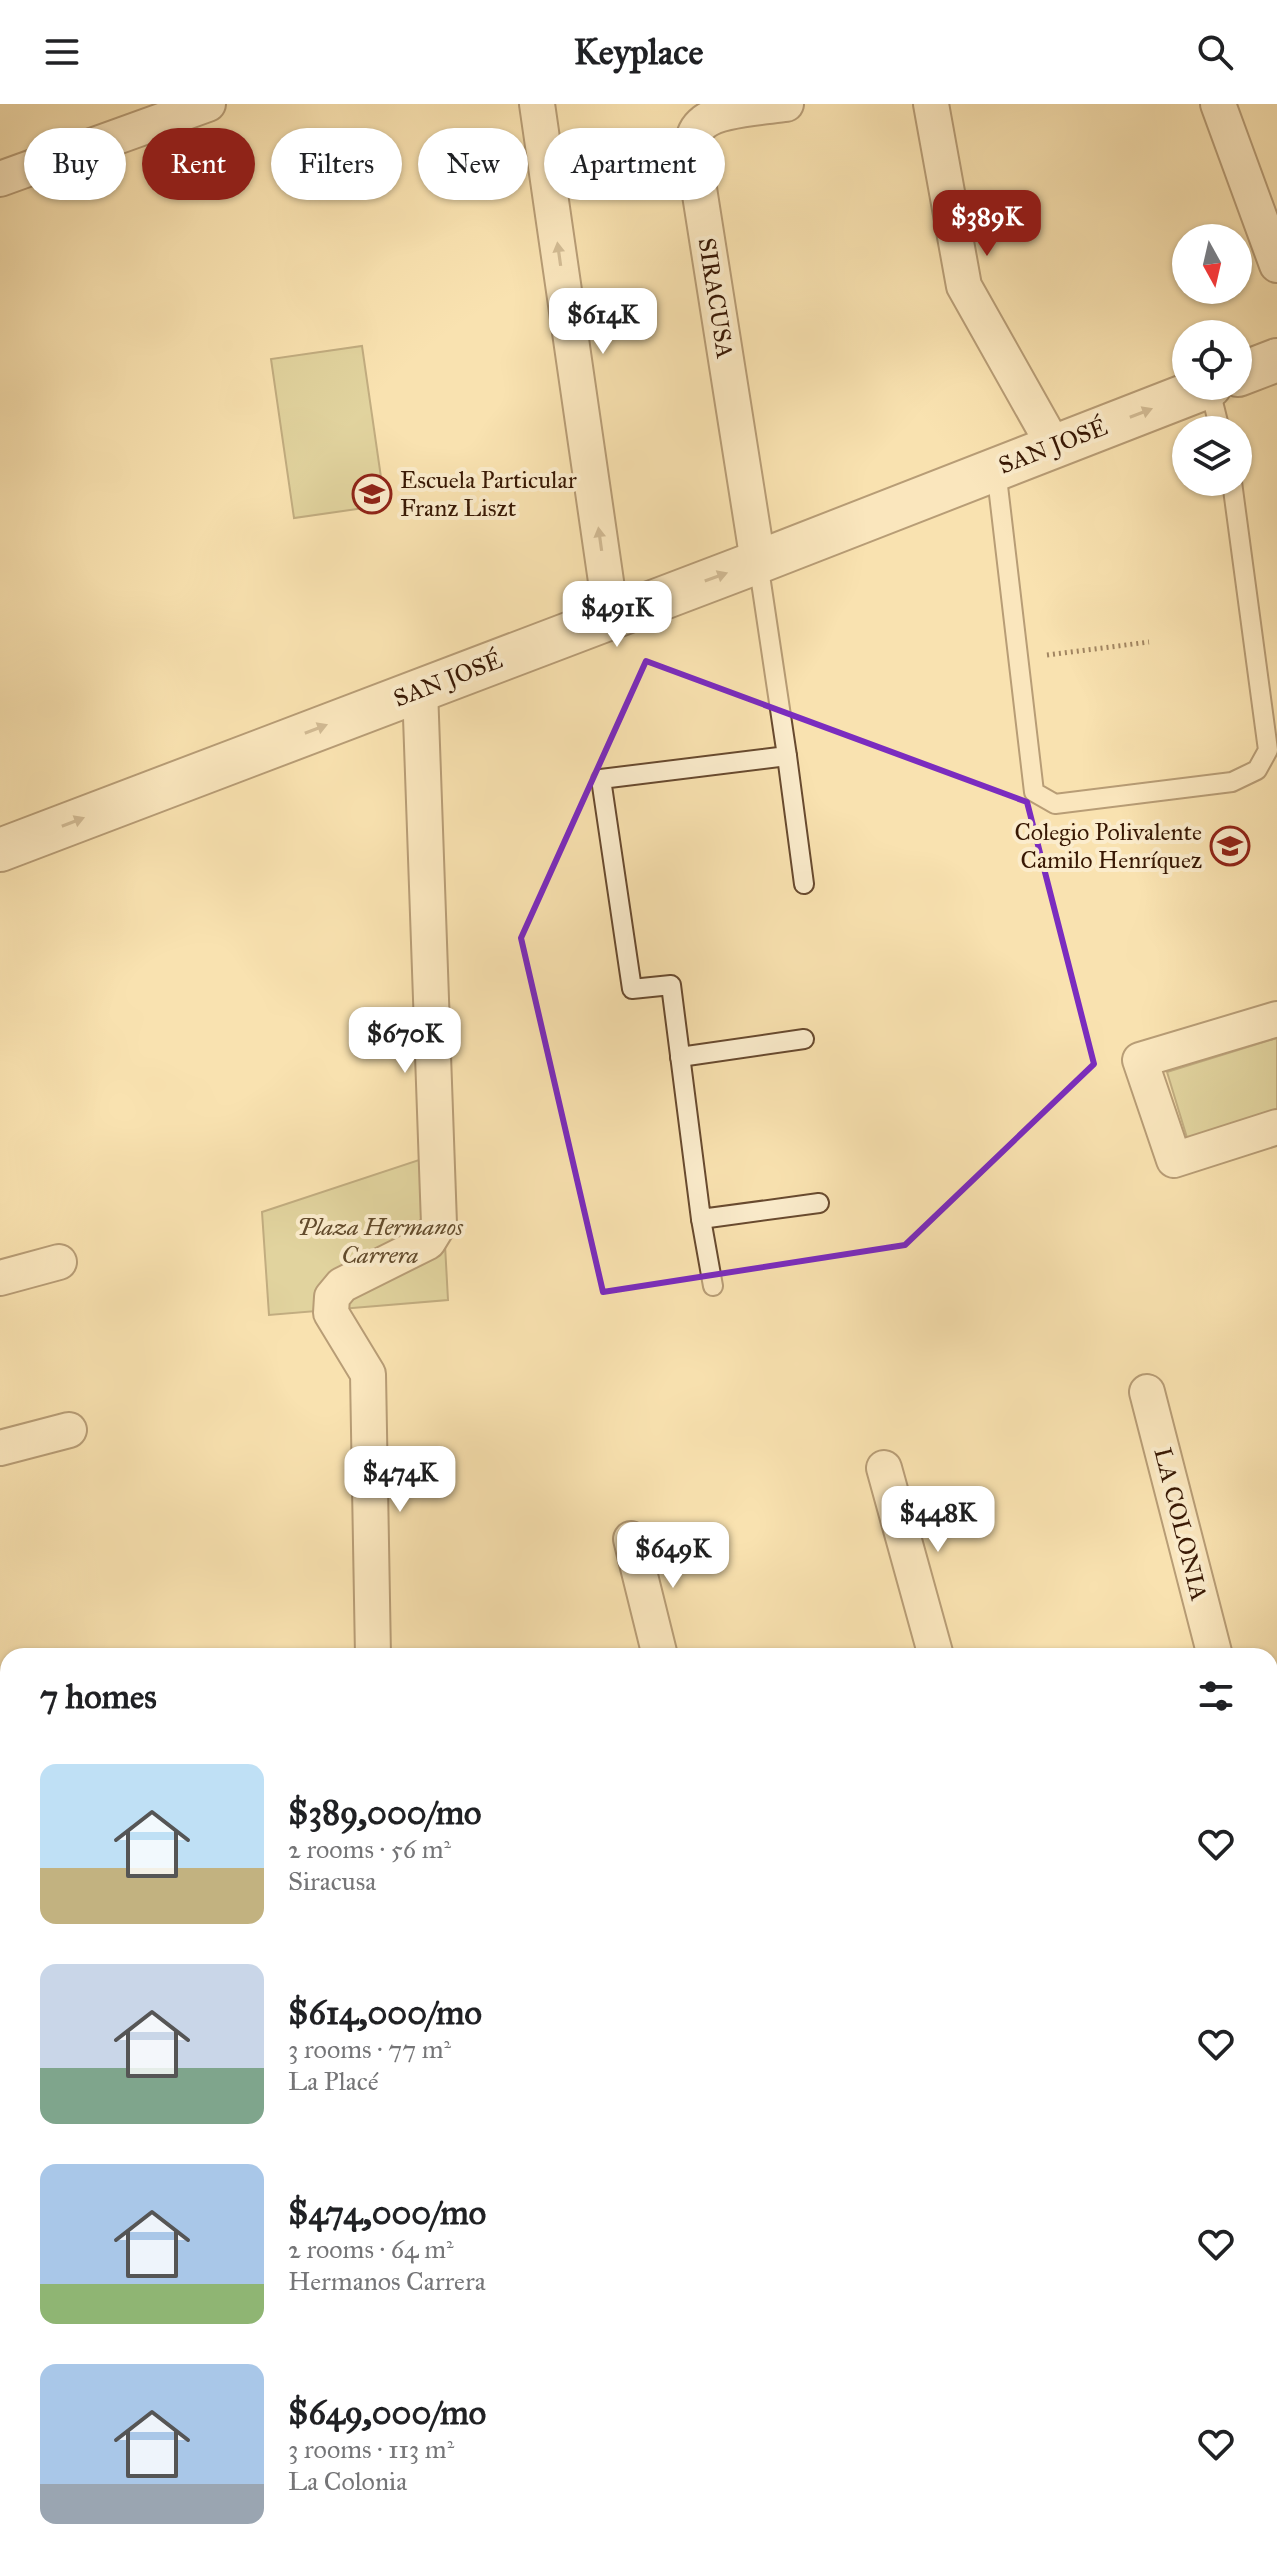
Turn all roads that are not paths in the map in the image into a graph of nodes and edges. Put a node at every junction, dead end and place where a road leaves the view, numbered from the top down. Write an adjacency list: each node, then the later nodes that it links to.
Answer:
1 (208, 104): 6 (street)
2 (537, 104): 16 (street, one-way to 2)
3 (786, 104): 15 (street, SIRACUSA)
4 (931, 104): 12 (street)
5 (1218, 104): 8 (street)
6 (164, 111): 7 (street)
7 (0, 179)
8 (1277, 265)
9 (1277, 360): 10 (street)
10 (1252, 370)
11 (1173, 400): 12 (street, SAN JOSÉ, one-way to 11)
12 (1054, 446): 13 (street, SAN JOSÉ)
13 (996, 468): 14 (lane); 15 (street, SAN JOSÉ)
14 (1234, 496)
15 (758, 562): 16 (street, SAN JOSÉ, one-way to 15); 18 (lane)
16 (611, 616): 17 (street, SAN JOSÉ)
17 (420, 689): 19 (street, SAN JOSÉ, one-way to 17); 35 (street)
18 (787, 756): 20 (lane); 23 (lane)
19 (0, 850)
20 (804, 884)
21 (1277, 1019): 24 (street)
22 (804, 1039): 23 (lane)
23 (680, 1057): 26 (lane)
24 (1277, 1127)
25 (819, 1203): 26 (lane)
26 (701, 1219): 29 (lane)
27 (59, 1262): 28 (street)
28 (0, 1278)
29 (713, 1286)
30 (1147, 1392): 38 (street, LA COLONIA)
31 (69, 1430): 32 (street)
32 (0, 1448)
33 (884, 1468): 37 (street)
34 (631, 1539): 36 (street)
35 (373, 1648)
36 (658, 1648)
37 (934, 1648)
38 (1213, 1648)

